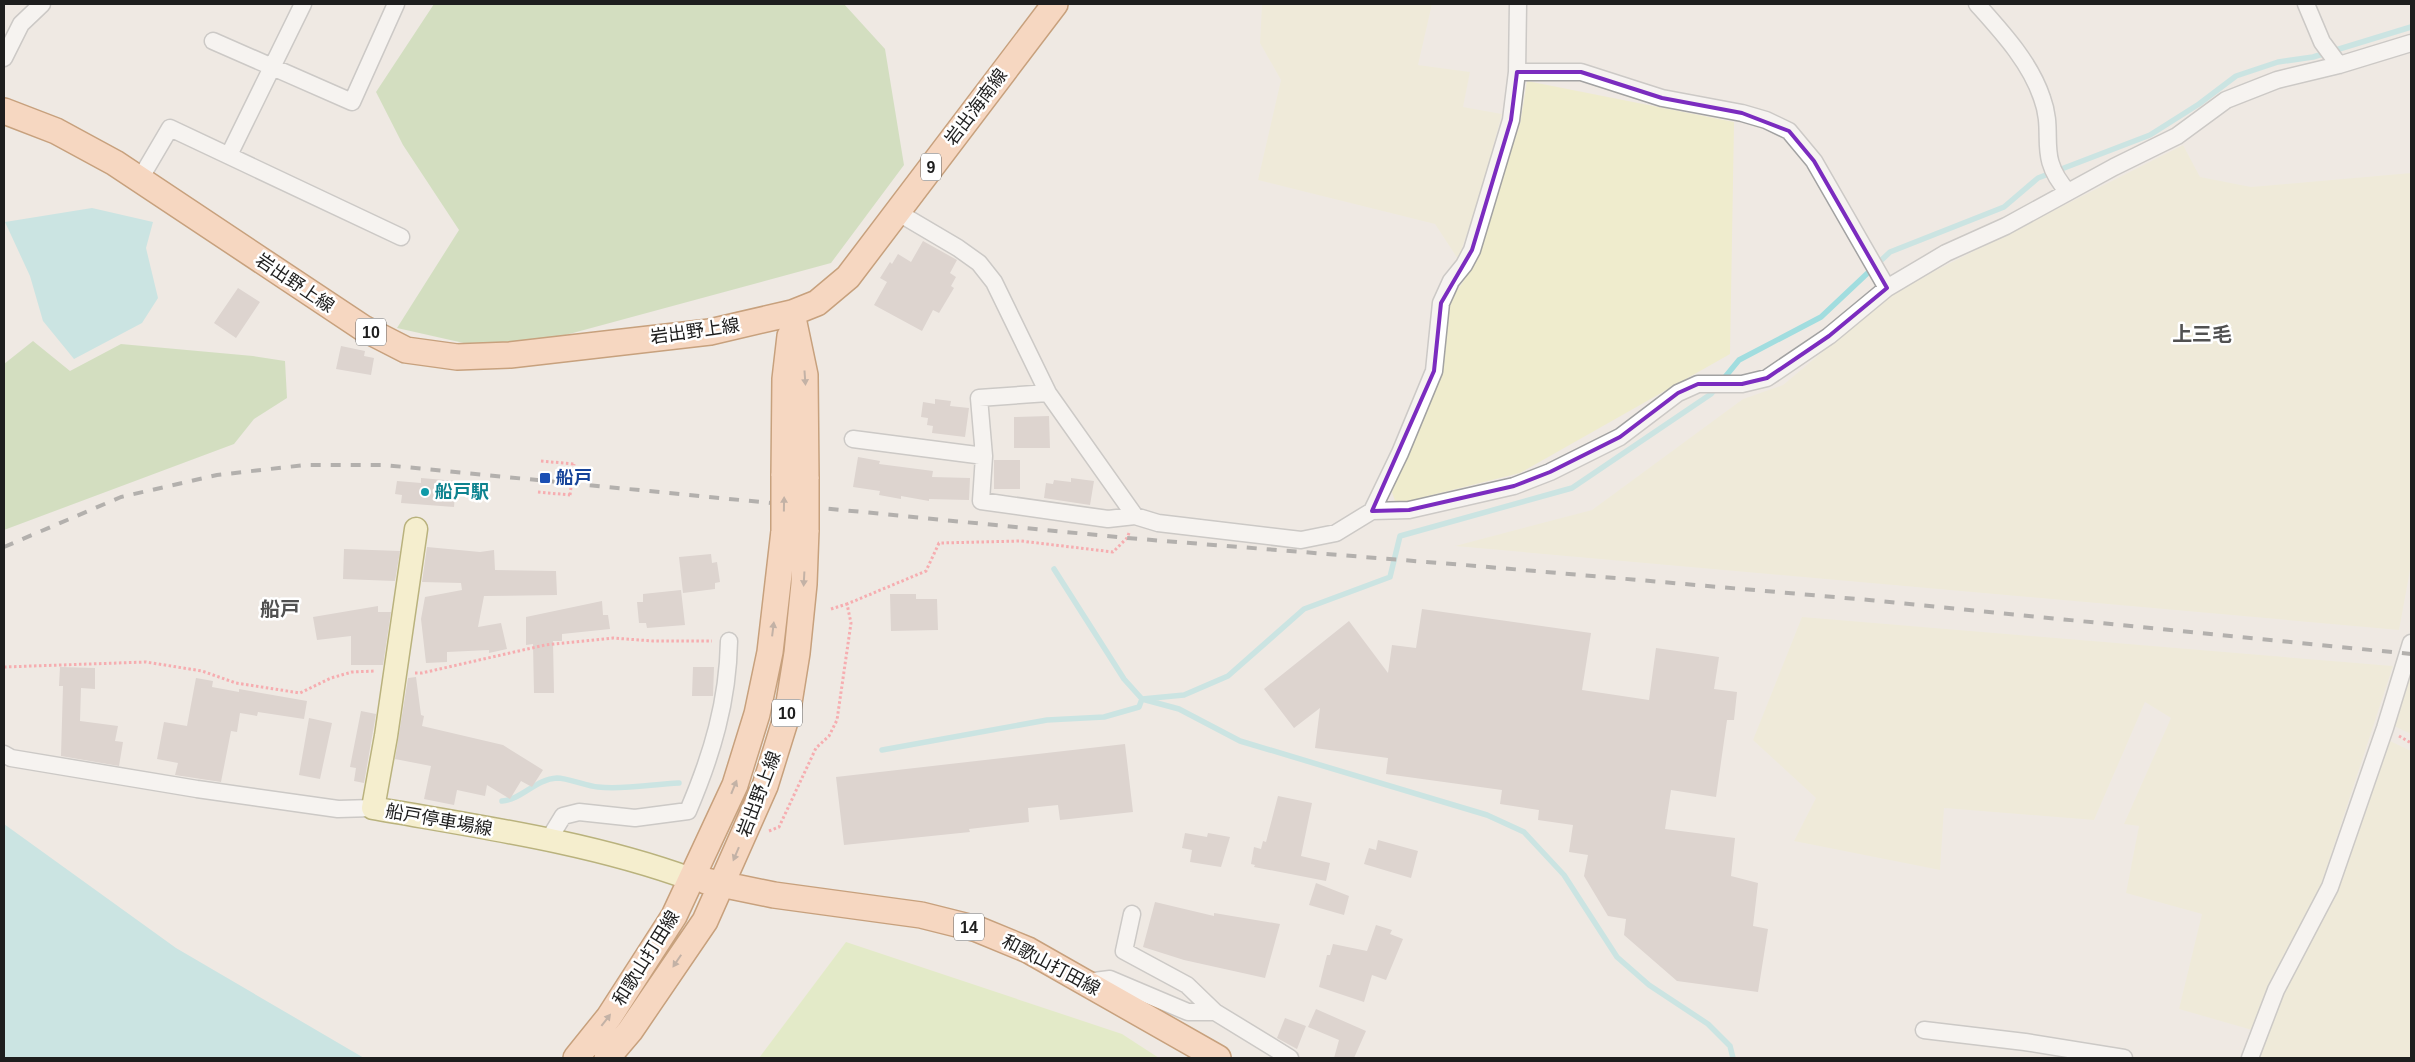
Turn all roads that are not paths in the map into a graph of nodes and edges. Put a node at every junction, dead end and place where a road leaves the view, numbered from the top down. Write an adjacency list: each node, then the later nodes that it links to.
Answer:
1 (42, 4): 10 (street)
2 (303, 4): 12 (street)
3 (396, 4): 12 (street)
4 (1055, 4): 18 (main road, 岩出海南線 / 9)
5 (1518, 4): 13 (street)
6 (1977, 4): 17 (street)
7 (2306, 4): 11 (street)
8 (213, 41): 12 (street)
9 (2411, 44): 11 (street)
10 (4, 58)
11 (2339, 65): 17 (street)
12 (272, 68): 15 (street)
13 (1517, 72): 20 (street); 25 (street)
14 (4, 112): 16 (main road, 岩出野上線 / 10)
15 (229, 156): 16 (street); 19 (street)
16 (140, 179): 21 (main road, 岩出野上線 / 10)
17 (2068, 192): 20 (street)
18 (897, 212): 21 (main road, 岩出海南線 / 9); 22 (street)
19 (401, 237)
20 (1887, 288): 25 (street)
21 (792, 313): 28 (main road, 岩出野上線 / 10, bridge)
22 (1048, 393): 24 (street); 26 (street)
23 (854, 439): 24 (street)
24 (984, 456): 26 (street)
25 (1372, 511): 26 (street)
26 (1135, 516)
27 (416, 529): 32 (main road, 船戸停車場線)
28 (795, 531): 34 (main road, 岩出野上線 / 10, one-way to 28); 35 (main road, 岩出野上線 / 10, one-way to 35)
29 (729, 641): 33 (street)
30 (2411, 642): 45 (street)
31 (4, 754): 32 (street)
32 (373, 808): 33 (main road, 船戸停車場線)
33 (549, 839): 34 (main road, 船戸停車場線)
34 (691, 879): 35 (main road, 和歌山打田線 / 14); 40 (main road, 和歌山打田線, one-way to 34)
35 (722, 885): 37 (main road, 和歌山打田線 / 14); 41 (main road, 和歌山打田線, one-way to 41)
36 (1132, 914): 38 (street)
37 (1086, 982): 38 (street); 42 (main road, 和歌山打田線 / 14)
38 (1215, 1012): 43 (street)
39 (1924, 1030): 44 (street)
40 (576, 1058)
41 (607, 1058)
42 (1218, 1058)
43 (1290, 1058)
44 (2124, 1058)
45 (2250, 1058)

